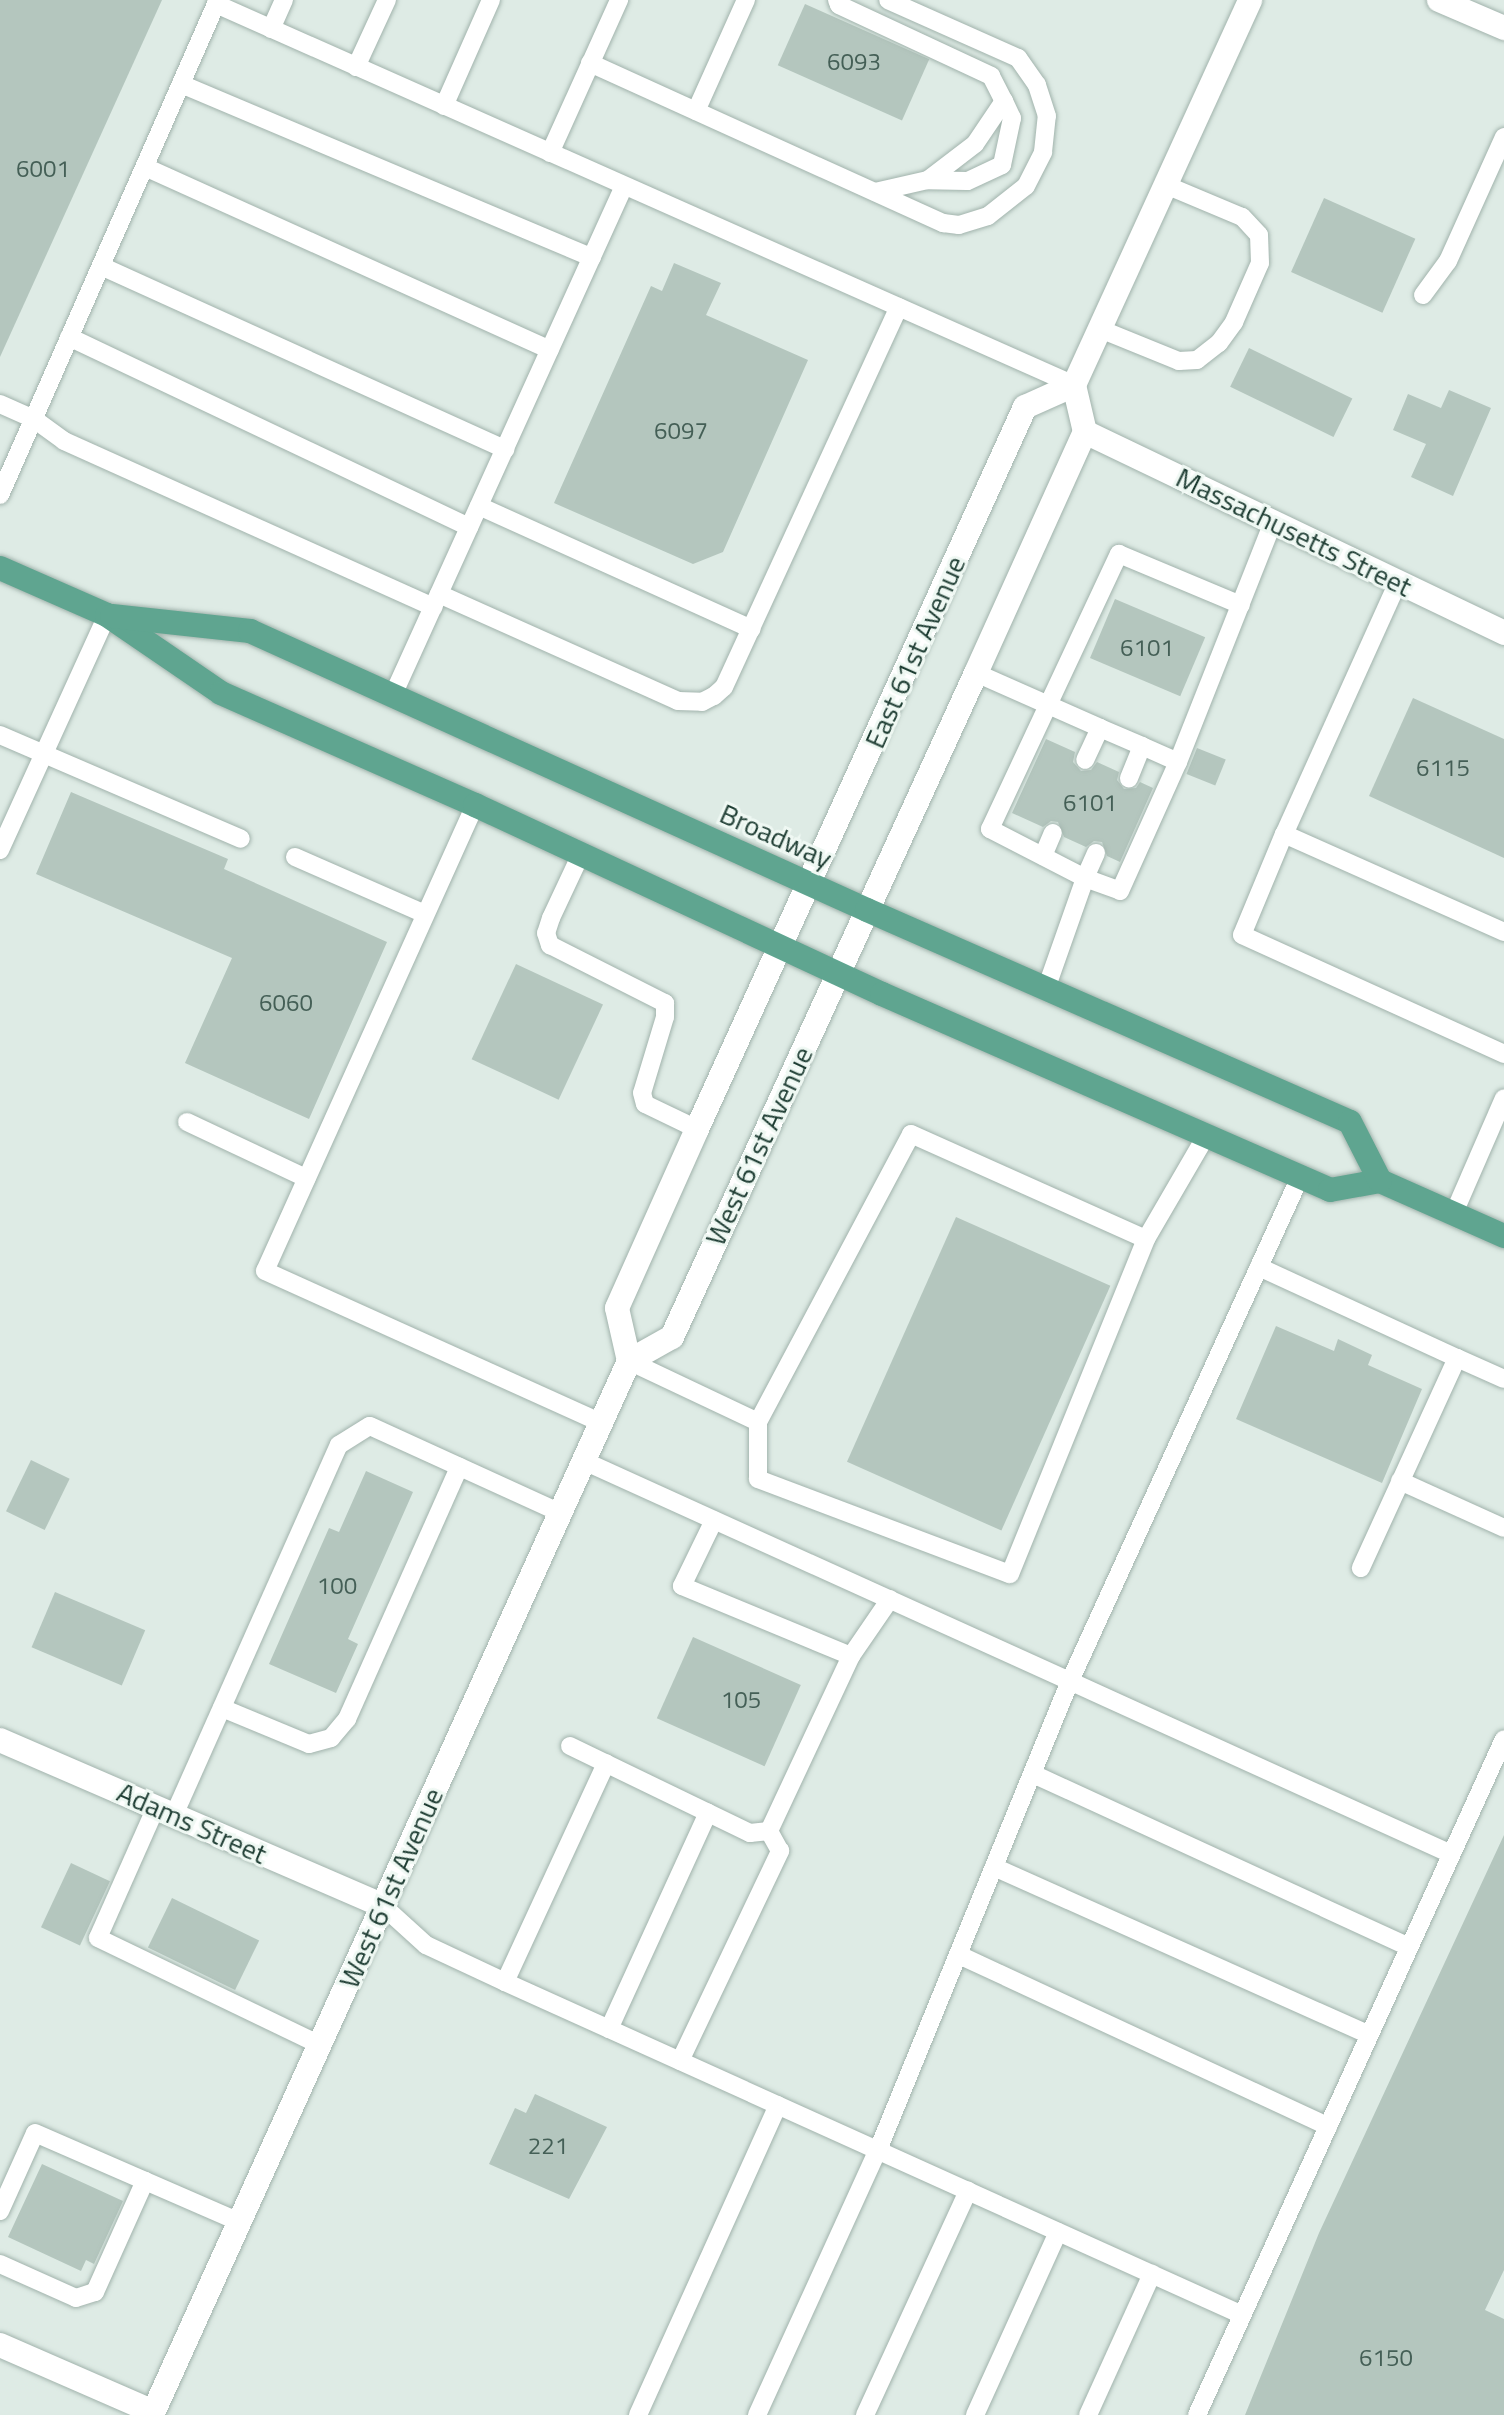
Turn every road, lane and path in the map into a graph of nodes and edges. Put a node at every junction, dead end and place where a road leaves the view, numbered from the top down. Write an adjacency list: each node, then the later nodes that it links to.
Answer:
1 (284, 0): 12 (lane)
2 (387, 0): 14 (lane)
3 (491, 0): 17 (lane)
4 (619, 0): 13 (lane)
5 (746, 0): 18 (lane)
6 (837, 0): 16 (lane)
7 (888, 0): 25 (lane)
8 (1250, 0): 23 (main road)
9 (1439, 0): 11 (main road)
10 (216, 2): 12 (lane); 15 (lane)
11 (1504, 28)
12 (271, 29): 14 (lane)
13 (590, 63): 18 (lane); 20 (lane)
14 (356, 67): 17 (lane)
15 (181, 84): 21 (lane); 26 (lane)
16 (1004, 101): 22 (lane); 22 (lane)
17 (444, 106): 20 (lane)
18 (696, 111): 25 (lane)
19 (1504, 137): 28 (lane)
20 (550, 153): 24 (lane)
21 (145, 167): 27 (lane); 32 (lane)
22 (928, 180): 25 (lane)
23 (1166, 185): 30 (main road); 30 (lane)
24 (624, 186): 26 (lane); 29 (lane)
25 (875, 192)
26 (592, 258): 32 (lane)
27 (101, 266): 31 (lane); 37 (lane)
28 (1423, 295)
29 (899, 307): 33 (lane); 47 (lane)
30 (1100, 329): 33 (main road)
31 (69, 337): 35 (lane); 41 (lane)
32 (550, 350): 37 (lane)
33 (1074, 385): 36 (main road); 69 (main road, East 61st Avenue)
34 (0, 404): 35 (lane)
35 (34, 419): 38 (lane); 44 (lane)
36 (1085, 432): 40 (main road, Massachusetts Street); 49 (main road)
37 (505, 449): 39 (lane)
38 (0, 495)
39 (479, 506): 41 (lane); 47 (lane)
40 (1273, 522): 43 (main road, Massachusetts Street); 45 (lane)
41 (469, 527): 44 (lane)
42 (0, 568): 46 (main road, Broadway)
43 (1398, 582): 48 (main road, Massachusetts Street); 61 (lane)
44 (436, 600): 47 (lane); 50 (lane)
45 (1241, 605): 51 (lane); 57 (lane)
46 (107, 615): 50 (main road, Broadway); 55 (lane); 59 (main road, Broadway)
47 (751, 629)
48 (1504, 633)
49 (976, 673): 51 (lane); 70 (main road)
50 (393, 695): 69 (main road, Broadway)
51 (1047, 704): 52 (lane); 66 (lane)
52 (1100, 728): 54 (lane); 56 (lane)
53 (0, 735): 55 (lane)
54 (1142, 746): 57 (lane); 58 (lane)
55 (44, 754): 62 (lane); 63 (lane)
56 (1085, 760)
57 (1178, 762): 68 (lane)
58 (1129, 778)
59 (475, 805): 65 (main road, Broadway); 71 (lane)
60 (1053, 833): 66 (lane)
61 (1284, 834): 72 (lane); 76 (lane)
62 (241, 839)
63 (0, 850)
64 (1096, 853): 68 (lane)
65 (581, 854): 73 (main road, Broadway); 79 (lane)
66 (1043, 856): 68 (lane)
67 (295, 857): 71 (lane)
68 (1085, 878): 75 (lane)
69 (811, 885): 70 (main road, Broadway); 73 (main road, East 61st Avenue)
70 (867, 910): 74 (main road, West 61st Avenue); 75 (main road, Broadway)
71 (425, 914): 82 (lane)
72 (1504, 932)
73 (783, 946): 74 (main road, Broadway); 79 (main road)
74 (839, 973): 80 (main road, Broadway); 89 (main road, West 61st Avenue)
75 (1046, 989): 83 (main road, Broadway)
76 (1504, 1054)
77 (1504, 1098): 84 (lane)
78 (187, 1122): 82 (lane)
79 (697, 1129): 89 (main road)
80 (1206, 1136): 81 (main road, Broadway); 86 (lane)
81 (1300, 1177): 83 (main road, Broadway); 87 (lane)
82 (306, 1178): 92 (lane)
83 (1380, 1181): 84 (main road)
84 (1454, 1213): 85 (main road)
85 (1504, 1236)
86 (1146, 1239): 91 (lane); 91 (lane)
87 (1259, 1267): 88 (lane); 102 (lane)
88 (1457, 1358): 90 (lane); 95 (lane)
89 (629, 1361): 91 (lane); 92 (main road, West 61st Avenue)
90 (1504, 1379)
91 (758, 1422)
92 (601, 1423): 93 (main road, West 61st Avenue)
93 (584, 1461): 96 (main road, West 61st Avenue); 97 (lane)
94 (459, 1467): 96 (lane); 103 (lane); 103 (lane)
95 (1400, 1481): 98 (lane); 99 (lane)
96 (561, 1513): 114 (main road, West 61st Avenue)
97 (714, 1520): 100 (lane); 101 (lane)
98 (1504, 1528)
99 (1361, 1568)
100 (890, 1599): 101 (lane); 102 (lane)
101 (851, 1656): 111 (lane)
102 (1070, 1681): 108 (lane); 112 (lane)
103 (222, 1708): 109 (lane)
104 (1504, 1739): 112 (lane)
105 (0, 1740): 109 (main road, Adams Street)
106 (570, 1746): 107 (lane)
107 (606, 1763): 110 (lane); 117 (lane)
108 (1033, 1774): 113 (lane); 115 (lane)
109 (165, 1811): 114 (main road, Adams Street); 120 (lane)
110 (708, 1813): 111 (lane); 118 (lane)
111 (769, 1831): 121 (lane)
112 (1451, 1854): 115 (lane)
113 (994, 1867): 116 (lane); 119 (lane)
114 (383, 1906): 117 (lane); 120 (main road, West 61st Avenue)
115 (1409, 1947): 119 (lane)
116 (959, 1955): 123 (lane); 124 (lane)
117 (505, 1982): 118 (lane)
118 (609, 2029): 121 (lane)
119 (1369, 2035): 123 (lane)
120 (320, 2045): 128 (main road, West 61st Avenue)
121 (680, 2061): 122 (lane)
122 (778, 2105): 124 (lane); 135 (lane)
123 (1328, 2126): 132 (lane)
124 (878, 2150): 126 (lane); 136 (lane)
125 (145, 2181): 127 (lane); 128 (lane); 130 (lane)
126 (968, 2191): 129 (lane); 137 (lane)
127 (0, 2211)
128 (240, 2222): 134 (main road, West 61st Avenue)
129 (1058, 2232): 131 (lane); 138 (lane)
130 (0, 2264)
131 (1152, 2274): 132 (lane); 139 (lane)
132 (1242, 2315): 140 (lane)
133 (0, 2345): 134 (main road)
134 (152, 2414)
135 (638, 2415)
136 (757, 2415)
137 (865, 2415)
138 (975, 2415)
139 (1088, 2415)
140 (1197, 2415)

